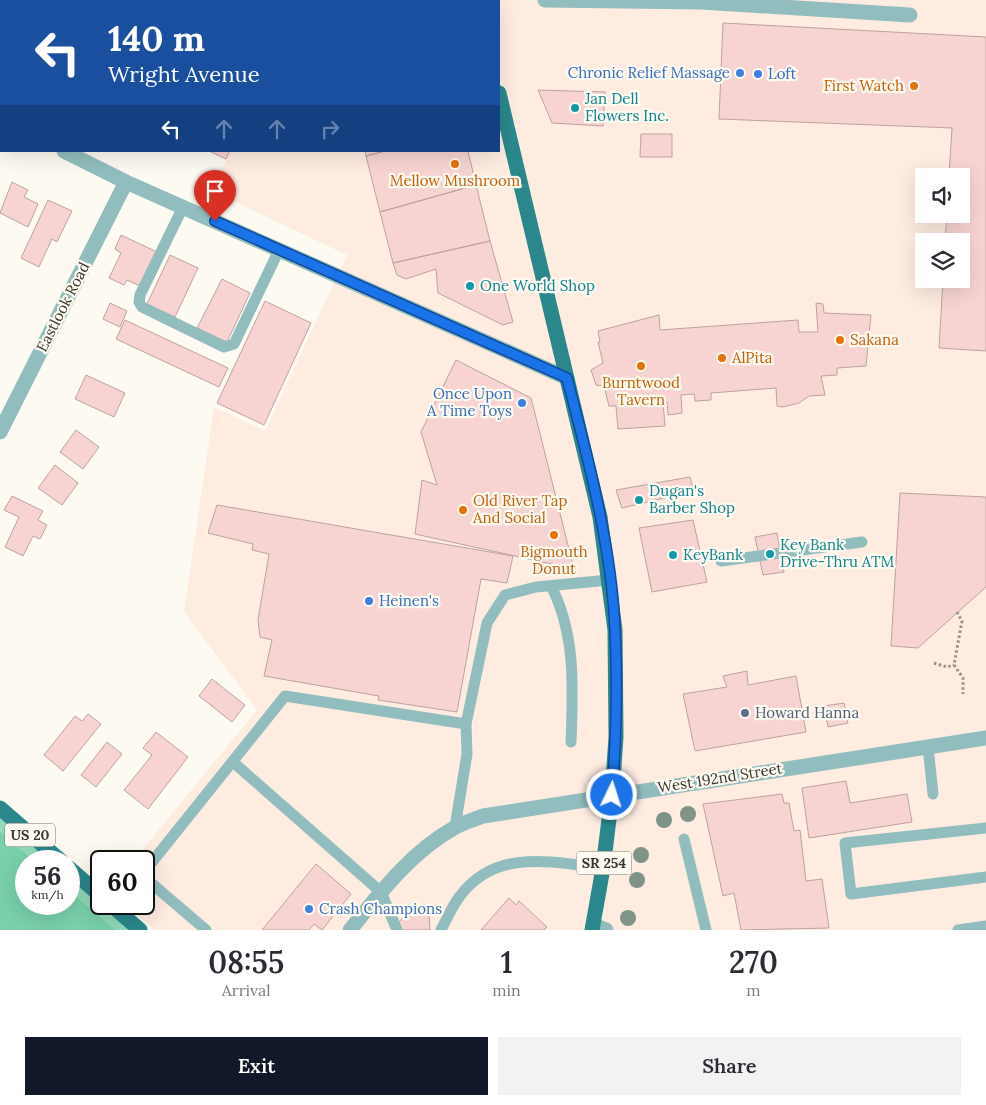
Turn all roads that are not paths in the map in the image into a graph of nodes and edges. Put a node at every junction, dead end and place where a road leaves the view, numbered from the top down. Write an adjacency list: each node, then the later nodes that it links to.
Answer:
1 (545, 0): 2 (street)
2 (910, 15)
3 (500, 97): 8 (main road, SR 254)
4 (66, 152): 5 (street)
5 (126, 182): 6 (street); 9 (street, Eastlook Road)
6 (183, 207): 7 (street); 7 (lane)
7 (279, 250): 8 (street)
8 (567, 378): 12 (main road, SR 254)
9 (0, 432)
10 (862, 542): 11 (lane)
11 (721, 561)
12 (609, 580): 13 (lane); 20 (main road, SR 254)
13 (551, 586): 14 (lane); 16 (lane)
14 (466, 724): 18 (lane); 22 (lane)
15 (986, 738): 17 (street, West 192nd Street)
16 (571, 742)
17 (928, 747): 19 (lane); 20 (street, West 192nd Street)
18 (233, 762): 26 (lane); 32 (lane)
19 (933, 794)
20 (612, 795): 22 (street, West 192nd Street); 27 (main road, SR 254)
21 (0, 808): 25 (main road, US 20)
22 (455, 827): 32 (street, West 192nd Street)
23 (986, 828): 28 (lane)
24 (684, 839): 41 (lane)
25 (48, 850)
26 (155, 858)
27 (603, 868): 35 (main road, SR 254); 40 (lane)
28 (986, 877)
29 (80, 878): 30 (main road)
30 (90, 886)
31 (155, 887): 37 (lane)
32 (381, 892): 38 (street, West 192nd Street); 39 (lane)
33 (124, 915): 36 (main road)
34 (986, 926): 42 (lane)
35 (597, 928)
36 (140, 930)
37 (206, 930)
38 (350, 930)
39 (397, 930)
40 (441, 930)
41 (706, 930)
42 (958, 930)

